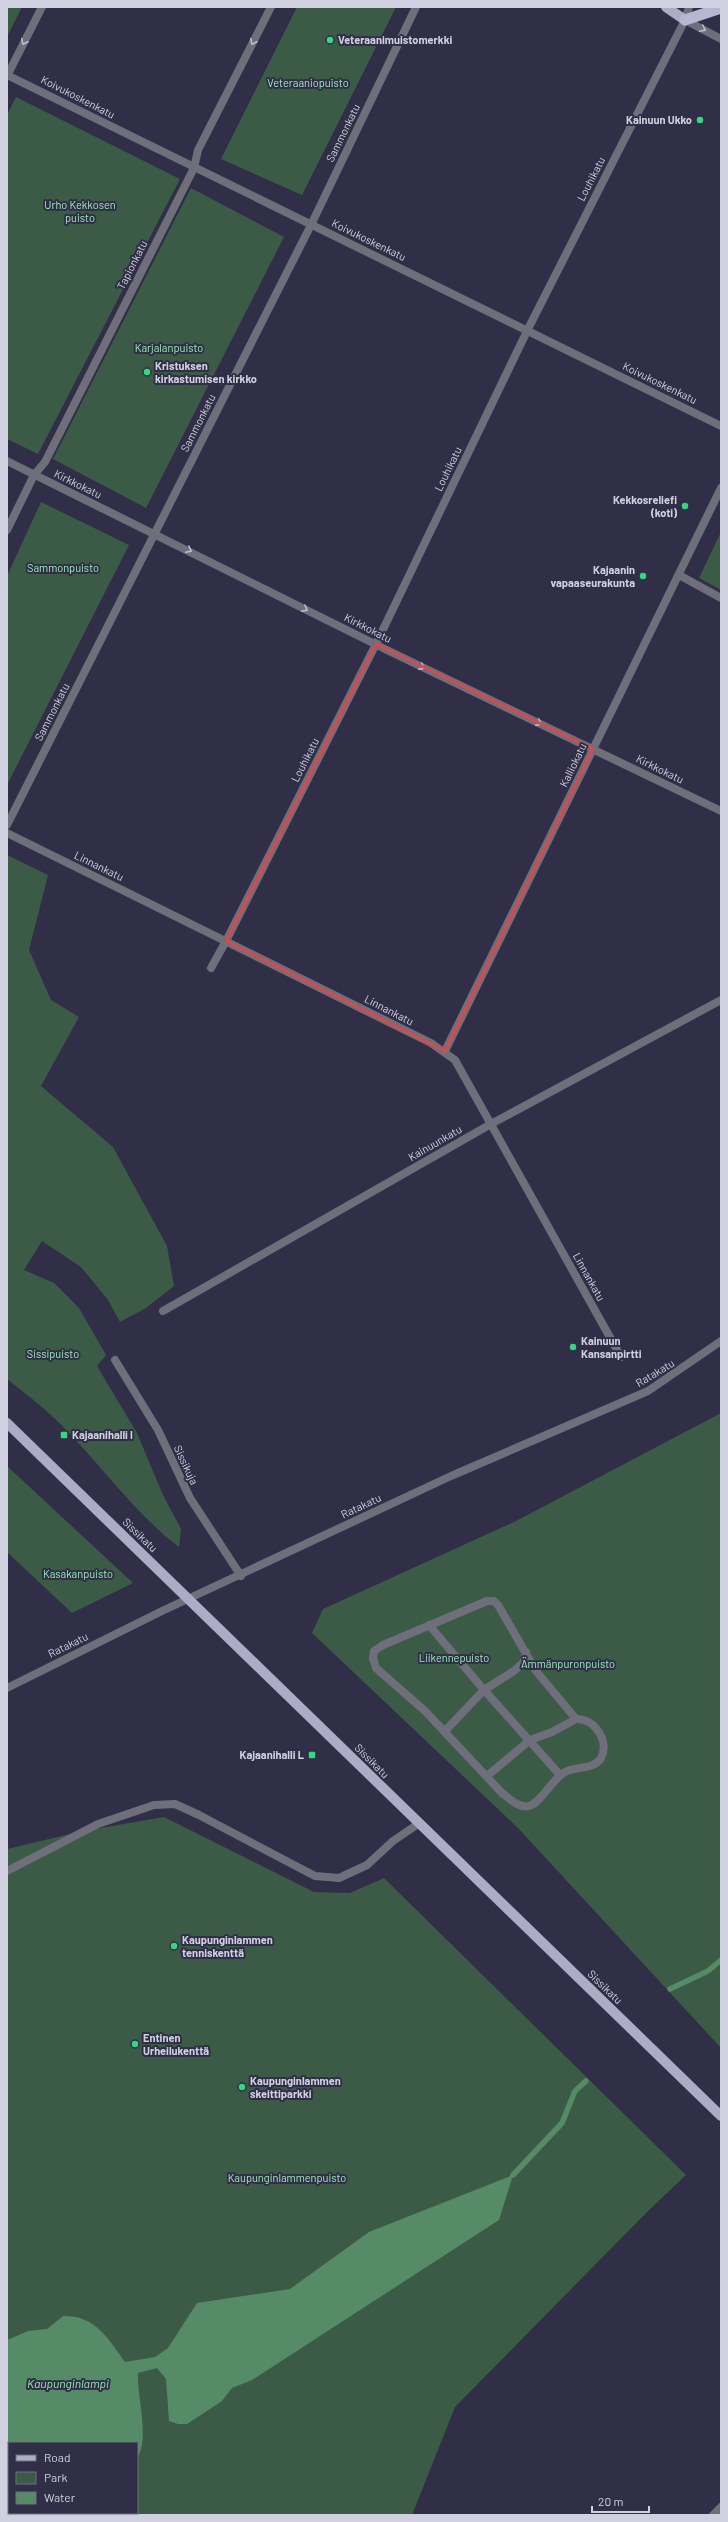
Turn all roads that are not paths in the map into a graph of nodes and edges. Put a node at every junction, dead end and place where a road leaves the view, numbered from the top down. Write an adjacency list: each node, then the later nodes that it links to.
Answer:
1 (42, 7): 9 (street, one-way to 9)
2 (271, 7): 10 (street, Tapionkatu, one-way to 10)
3 (416, 7): 11 (street, Sammonkatu)
4 (666, 7): 7 (main road)
5 (689, 7): 7 (street, Louhikatu)
6 (721, 8): 7 (highway)
7 (685, 20): 8 (street, one-way to 8); 12 (street, Louhikatu)
8 (721, 39)
9 (7, 75): 10 (street, Koivukoskenkatu)
10 (194, 168): 11 (street, Koivukoskenkatu); 15 (street, Tapionkatu)
11 (311, 225): 12 (street, Koivukoskenkatu); 18 (street, Sammonkatu)
12 (528, 329): 13 (street, Koivukoskenkatu); 21 (street, Louhikatu)
13 (721, 426)
14 (7, 461): 15 (street, Kirkkokatu)
15 (34, 475): 17 (street, Tapionkatu); 18 (street, Kirkkokatu)
16 (721, 488): 19 (street, Kalliokatu)
17 (7, 530)
18 (154, 533): 21 (street, Kirkkokatu, one-way to 21); 24 (street, Sammonkatu)
19 (679, 575): 20 (street); 22 (street, Kalliokatu)
20 (721, 598)
21 (376, 644): 22 (street, Kirkkokatu, one-way to 22); 26 (street, Louhikatu)
22 (593, 749): 23 (street, Kirkkokatu); 29 (street, Kalliokatu)
23 (721, 811)
24 (7, 825)
25 (7, 833): 26 (street, Linnankatu)
26 (226, 941): 27 (street, Louhikatu); 29 (street, Linnankatu)
27 (210, 968)
28 (721, 1000): 30 (street, Kainuunkatu)
29 (445, 1051): 30 (street, Linnankatu)
30 (491, 1124): 31 (street, Kainuunkatu); 33 (street, Linnankatu)
31 (163, 1311)
32 (721, 1341): 36 (street, Ratakatu)
33 (621, 1357)
34 (115, 1360): 36 (street, Sissikuja)
35 (7, 1423): 37 (main road, Sissikatu)
36 (241, 1576): 37 (street, Ratakatu)
37 (189, 1599): 40 (street, Ratakatu); 47 (main road, Sissikatu)
38 (429, 1625): 39 (street); 41 (street); 43 (street)
39 (526, 1652): 41 (street); 42 (street)
40 (7, 1688)
41 (484, 1690): 43 (street); 44 (street)
42 (576, 1719): 44 (street); 45 (street)
43 (445, 1731): 46 (street)
44 (530, 1740): 45 (street); 46 (street)
45 (560, 1775): 46 (street)
46 (487, 1776)
47 (418, 1824): 48 (street); 49 (main road, Sissikatu)
48 (7, 1871)
49 (721, 2116)
50 (721, 2507): 51 (street)
51 (713, 2515)

